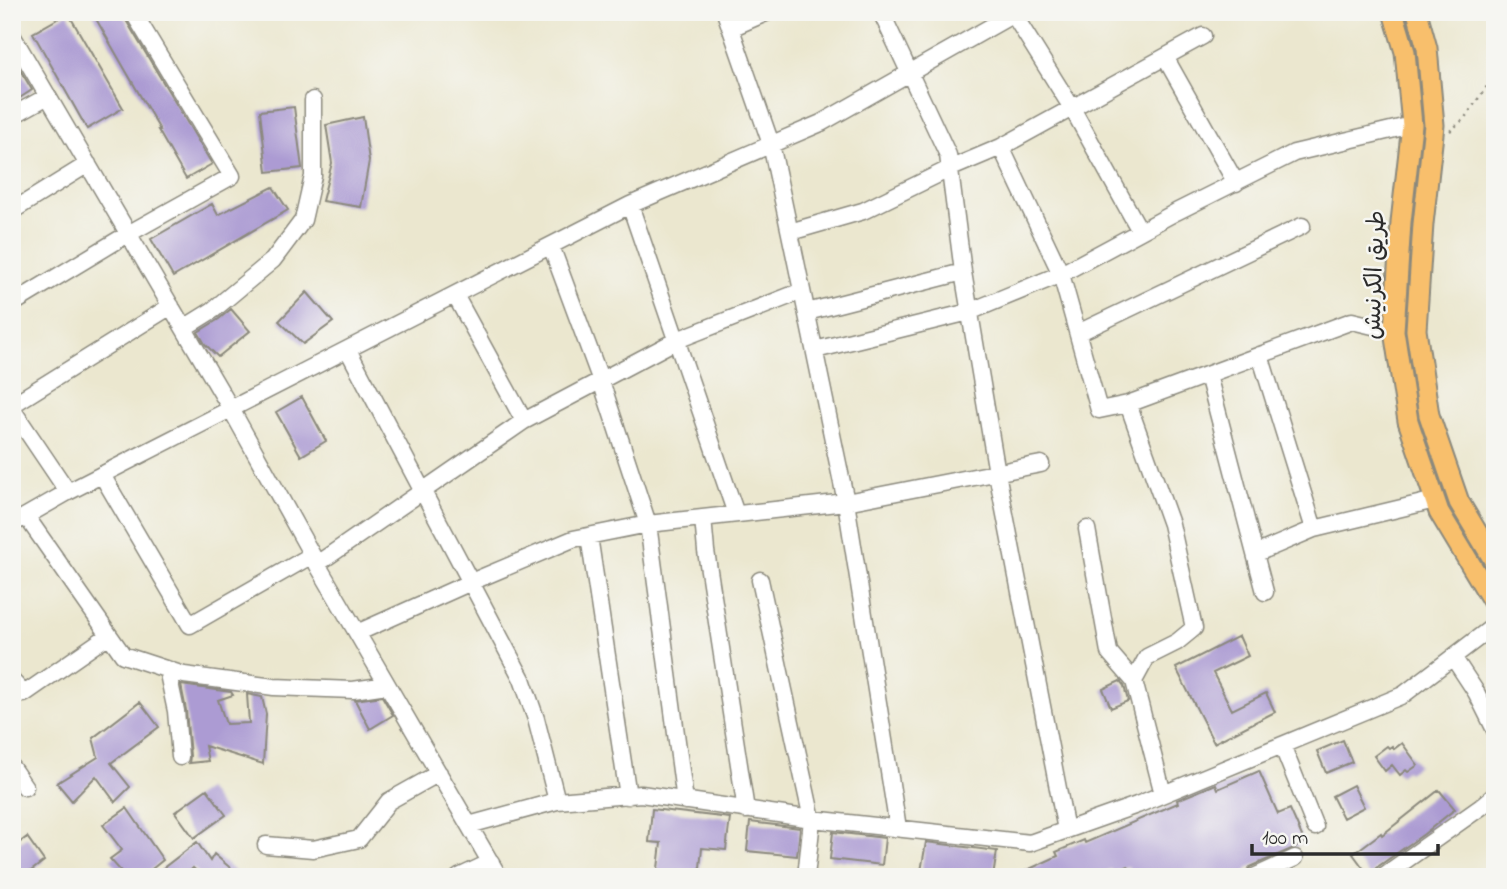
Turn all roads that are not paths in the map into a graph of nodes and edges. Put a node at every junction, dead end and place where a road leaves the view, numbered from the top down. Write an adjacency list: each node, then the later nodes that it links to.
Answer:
1 (134, 12): 27 (street)
2 (768, 12): 7 (street)
3 (881, 12): 11 (street)
4 (1394, 12): 16 (main road, طريق الكرنيش)
5 (1416, 12): 66 (main road, طريق الكرنيش)
6 (1014, 13): 11 (street); 14 (street)
7 (728, 20): 17 (street)
8 (12, 34): 12 (street)
9 (1203, 36): 10 (street)
10 (1165, 57): 14 (street); 21 (street)
11 (911, 73): 17 (street); 20 (street)
12 (48, 96): 15 (street); 19 (street)
13 (313, 100): 37 (street)
14 (1072, 108): 18 (street); 25 (street)
15 (12, 116)
16 (1412, 125): 21 (street); 38 (main road, طريق الكرنيش)
17 (771, 144): 22 (street); 26 (street)
18 (1000, 147): 20 (street); 30 (street)
19 (88, 164): 23 (street); 27 (street)
20 (949, 169): 26 (street); 29 (street)
21 (1236, 183): 25 (street)
22 (630, 205): 28 (street); 40 (street)
23 (12, 211)
24 (1302, 226): 39 (street)
25 (1140, 231): 30 (street)
26 (790, 232): 31 (street)
27 (128, 233): 33 (street); 34 (street)
28 (551, 246): 32 (street); 45 (street)
29 (963, 272): 35 (street); 36 (street)
30 (1061, 274): 36 (street); 39 (street)
31 (803, 291): 35 (street); 40 (street)
32 (455, 295): 41 (street); 49 (street)
33 (12, 304)
34 (171, 306): 37 (street); 47 (street)
35 (807, 312): 42 (street)
36 (970, 312): 42 (street); 51 (street)
37 (184, 328): 48 (street)
38 (1394, 331): 43 (street); 55 (main road, طريق الكرنيش)
39 (1078, 333): 46 (street)
40 (677, 340): 45 (street); 57 (street)
41 (348, 349): 48 (street); 53 (street)
42 (815, 350): 56 (street)
43 (1261, 355): 44 (street); 62 (street)
44 (1208, 374): 46 (street); 64 (street)
45 (601, 381): 49 (street); 60 (street)
46 (1128, 404): 77 (street)
47 (12, 407): 54 (street)
48 (231, 409): 52 (street); 65 (street)
49 (524, 421): 53 (street)
50 (1041, 464): 51 (street)
51 (997, 472): 56 (street); 95 (street)
52 (102, 475): 54 (street); 65 (street)
53 (423, 491): 65 (street); 68 (street)
54 (68, 492): 59 (street)
55 (1435, 500): 62 (street); 70 (main road, طريق الكرنيش)
56 (846, 502): 57 (street); 94 (street)
57 (736, 514): 58 (street)
58 (703, 518): 60 (street); 90 (street)
59 (19, 520): 73 (street)
60 (648, 524): 63 (street); 89 (street)
61 (1087, 529): 77 (street)
62 (1314, 529): 64 (street)
63 (589, 536): 68 (street); 87 (street)
64 (1255, 554): 69 (street)
65 (314, 559): 72 (street)
66 (1495, 562)
67 (760, 580): 91 (street)
68 (471, 582): 72 (street); 88 (street)
69 (1265, 592)
70 (1495, 605)
71 (1495, 625): 74 (street)
72 (357, 633): 78 (street)
73 (109, 635): 75 (street); 76 (street)
74 (1453, 657): 79 (street); 80 (street)
75 (167, 669): 78 (street); 81 (street)
76 (12, 681)
77 (1134, 681): 85 (street)
78 (387, 685): 83 (street)
79 (1495, 730)
80 (1282, 745): 85 (street); 93 (street)
81 (180, 757)
82 (12, 768): 84 (street)
83 (439, 773): 92 (street); 96 (street)
84 (25, 787)
85 (1163, 794): 95 (street)
86 (1495, 795): 103 (street)
87 (628, 796): 88 (street); 89 (street)
88 (557, 801): 92 (street)
89 (685, 801): 90 (street)
90 (746, 810): 91 (street)
91 (812, 819): 94 (street); 101 (street)
92 (470, 825): 98 (street)
93 (1315, 827)
94 (898, 828): 95 (street)
95 (1066, 830)
96 (266, 845)
97 (1295, 859): 102 (street)
98 (491, 862): 99 (street); 100 (street)
99 (459, 877)
100 (499, 877)
101 (806, 877)
102 (1254, 877)
103 (1382, 877)

